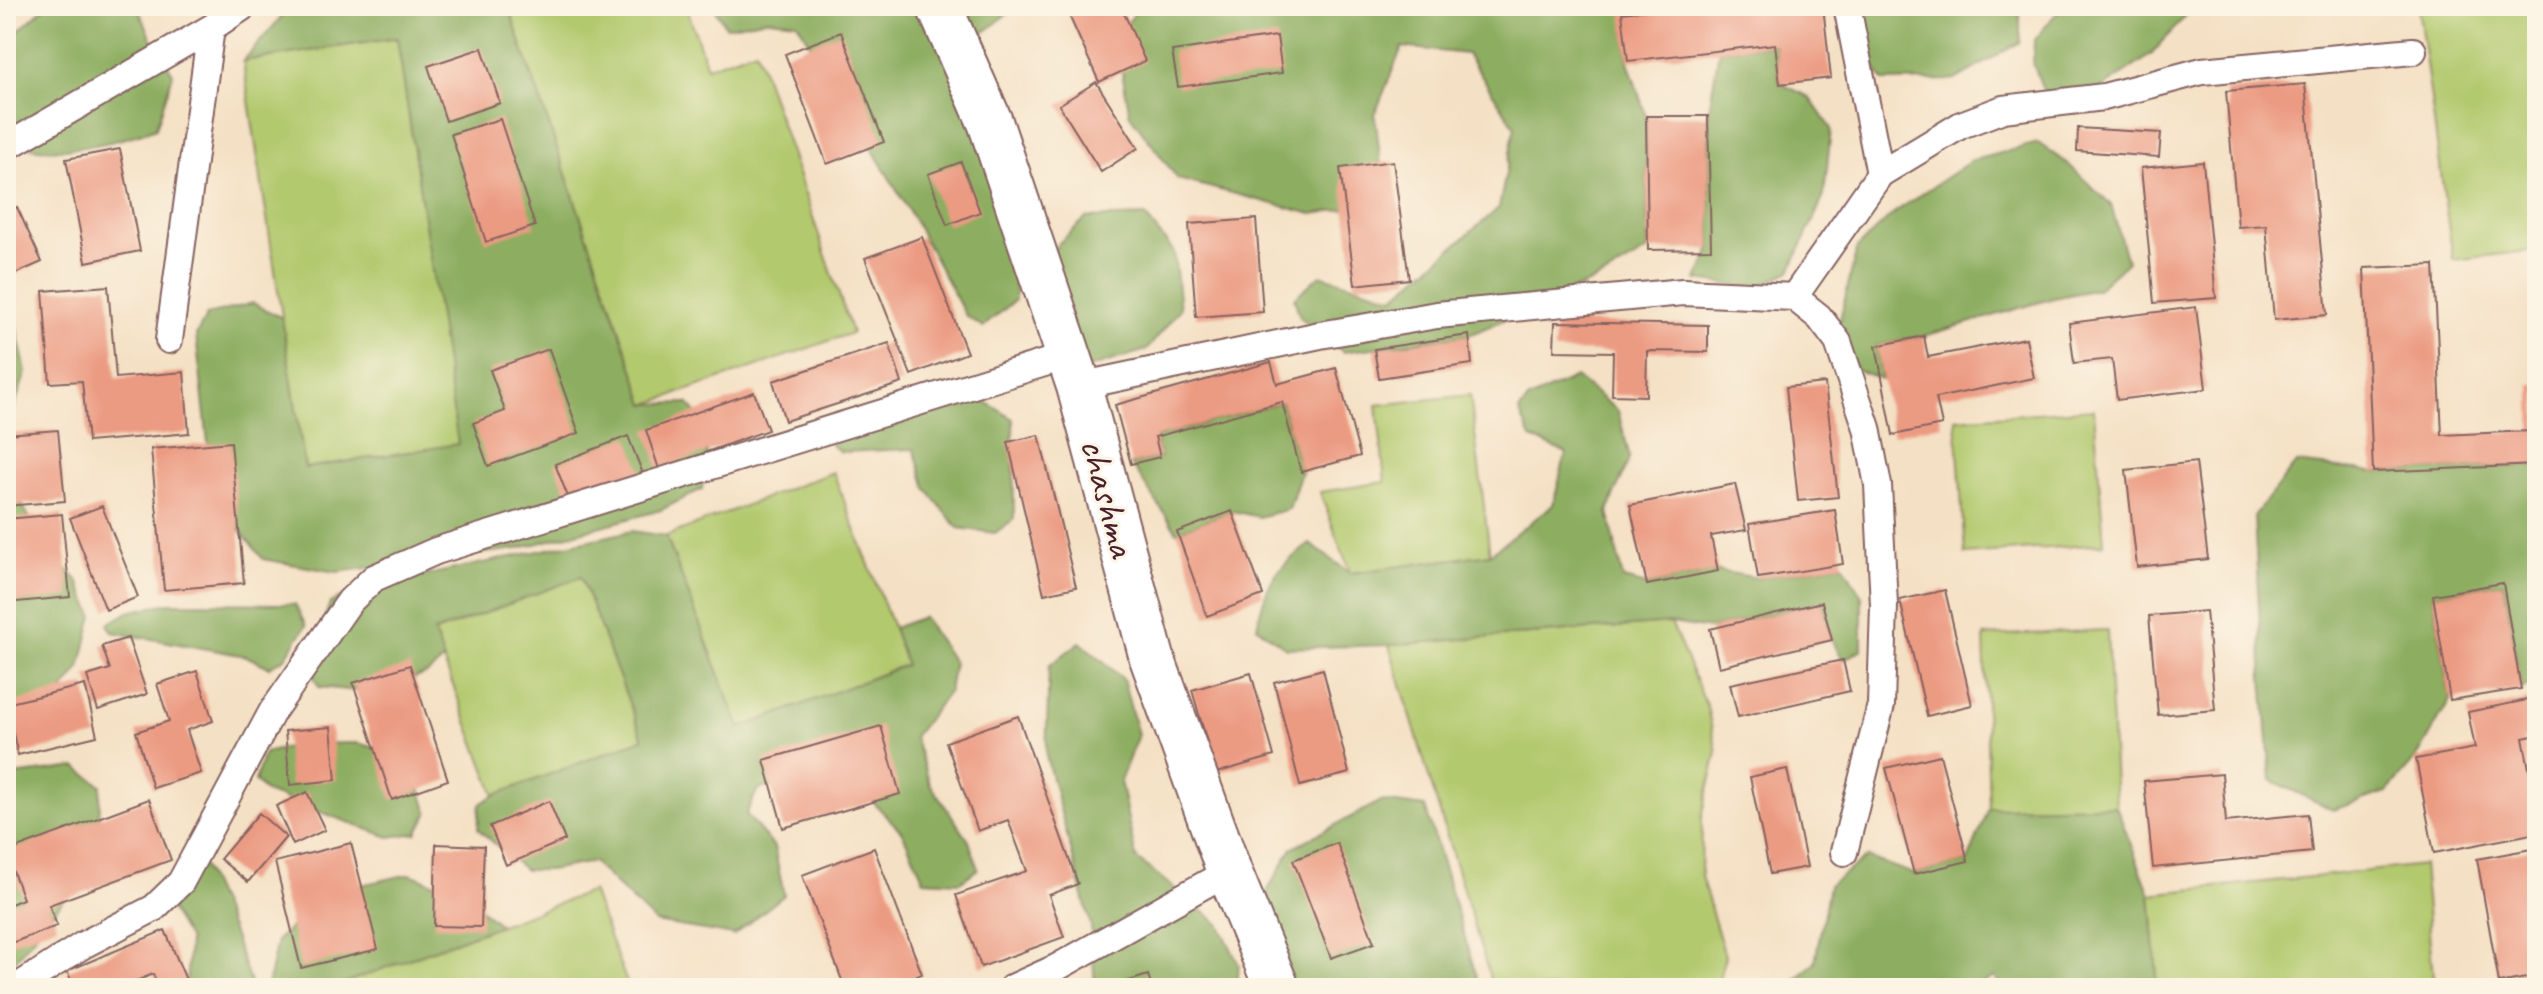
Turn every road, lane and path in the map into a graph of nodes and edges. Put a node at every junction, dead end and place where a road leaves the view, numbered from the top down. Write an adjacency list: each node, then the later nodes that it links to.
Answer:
1 (244, 6): 4 (lane)
2 (939, 6): 10 (street, сhashma)
3 (1847, 6): 7 (lane)
4 (211, 28): 6 (lane); 9 (lane)
5 (2413, 51): 7 (lane)
6 (6, 147)
7 (1880, 174): 8 (lane)
8 (1794, 297): 10 (lane); 11 (lane)
9 (169, 340)
10 (1073, 371): 12 (street, сhashma); 13 (lane)
11 (1844, 852)
12 (1229, 871): 14 (lane); 15 (street, сhashma)
13 (16, 988)
14 (1012, 988)
15 (1277, 988)

